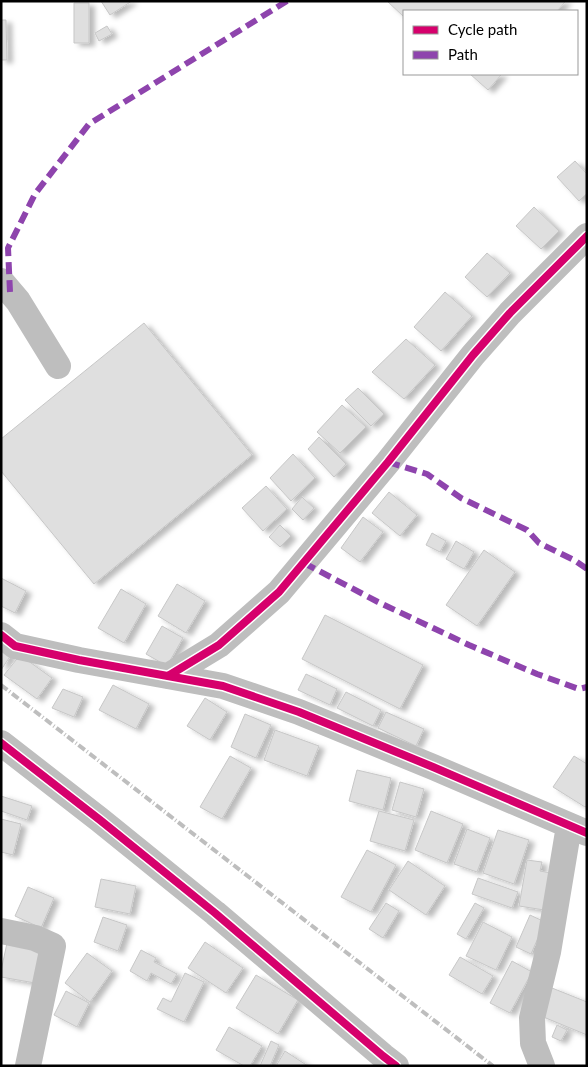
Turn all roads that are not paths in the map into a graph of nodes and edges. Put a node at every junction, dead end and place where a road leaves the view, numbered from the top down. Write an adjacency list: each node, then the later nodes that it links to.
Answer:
1 (587, 236): 5 (street)
2 (1, 281): 3 (street)
3 (58, 366)
4 (1, 635): 6 (street)
5 (219, 645): 6 (street); 7 (street)
6 (168, 676): 7 (street)
7 (223, 686): 9 (street)
8 (1, 743): 12 (street)
9 (578, 830): 13 (street)
10 (1, 931): 11 (street)
11 (28, 1066)
12 (396, 1066)
13 (542, 1066)

